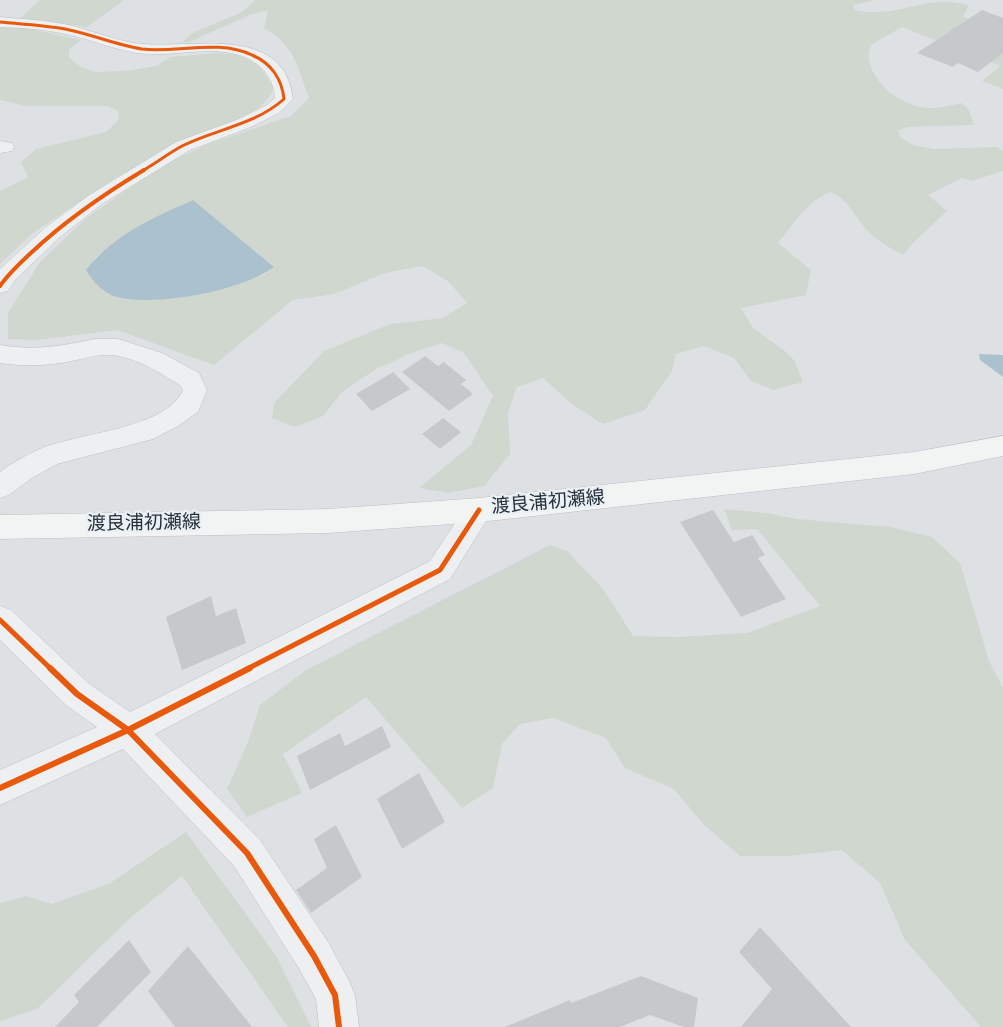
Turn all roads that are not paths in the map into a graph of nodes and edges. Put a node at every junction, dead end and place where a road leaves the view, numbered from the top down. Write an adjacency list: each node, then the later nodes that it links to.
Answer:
1 (0, 22): 2 (street)
2 (0, 286)
3 (0, 354): 5 (street)
4 (1003, 446): 6 (main road, 渡良浦初瀬線)
5 (0, 487)
6 (479, 510): 7 (main road, 渡良浦初瀬線); 9 (street)
7 (0, 527)
8 (0, 620): 9 (street)
9 (128, 730): 10 (street); 11 (street)
10 (0, 788)
11 (339, 1027)

